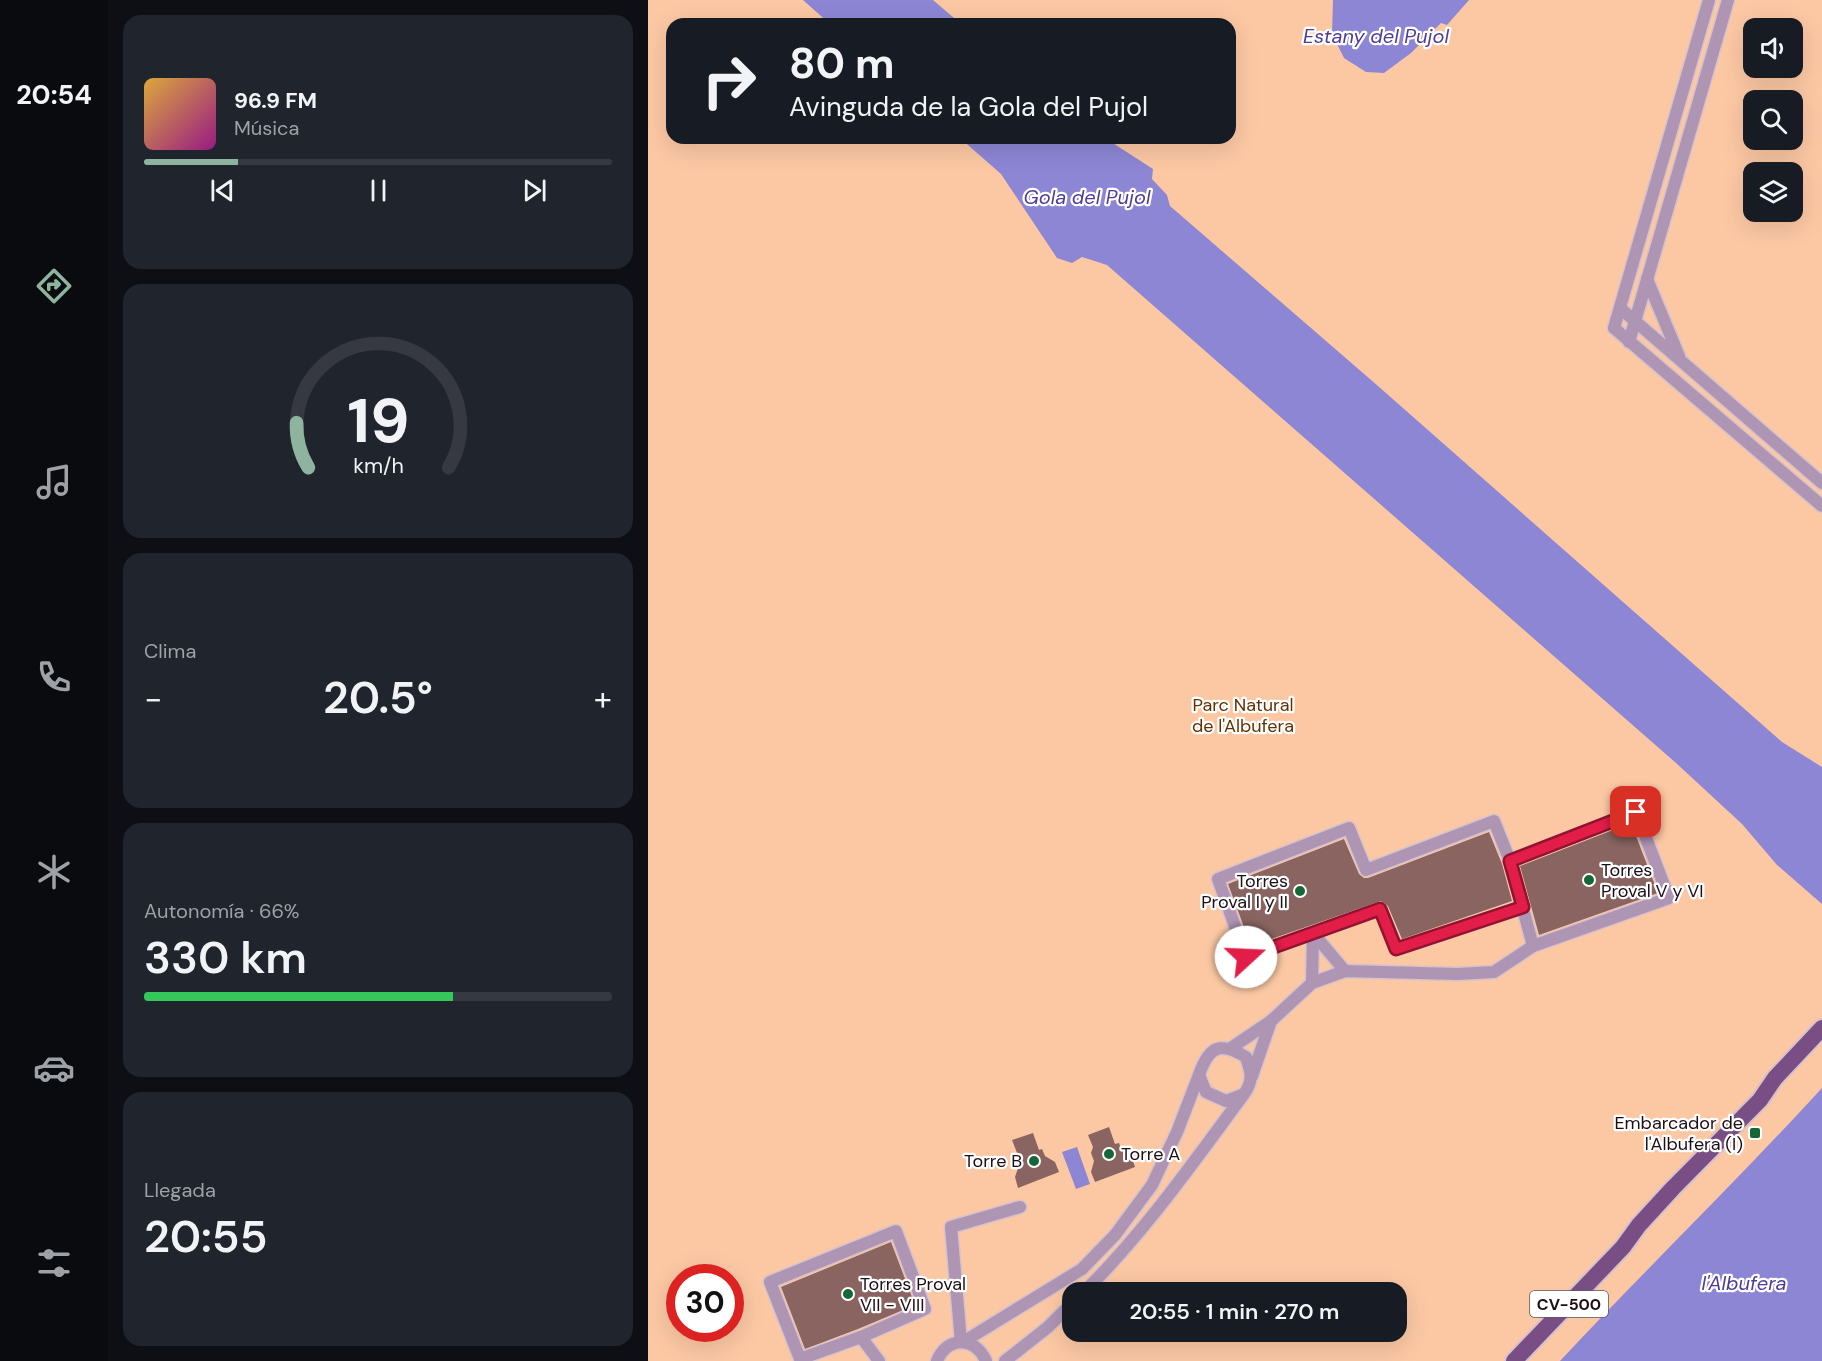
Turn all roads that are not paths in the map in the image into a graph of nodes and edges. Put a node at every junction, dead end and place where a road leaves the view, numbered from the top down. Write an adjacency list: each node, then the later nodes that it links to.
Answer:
1 (1709, 0): 4 (street)
2 (1728, 0): 3 (street)
3 (1647, 279): 5 (street); 7 (street)
4 (1620, 308): 5 (street); 6 (street)
5 (1635, 321): 6 (street); 7 (street)
6 (1629, 342): 9 (street)
7 (1680, 360): 8 (street)
8 (1822, 483)
9 (1822, 507)
10 (1510, 861): 11 (street); 12 (street); 13 (street)
11 (1523, 907): 12 (street); 13 (street)
12 (1313, 933): 14 (street); 15 (street)
13 (1533, 946): 14 (street)
14 (1345, 971): 15 (street)
15 (1312, 983): 16 (street)
16 (1271, 1021): 19 (street); 21 (street)
17 (1822, 1028): 24 (main road, CV-500)
18 (1822, 1041): 24 (main road, CV-500)
19 (1231, 1048): 20 (street); 21 (street)
20 (1199, 1075): 22 (street); 28 (street)
21 (1252, 1076): 22 (street)
22 (1244, 1094): 25 (street)
23 (1020, 1207): 28 (street)
24 (1623, 1247): 33 (main road, CV-500)
25 (1094, 1282)
26 (1062, 1313): 32 (street)
27 (861, 1337): 27 (street); 30 (street)
28 (962, 1342): 29 (street); 31 (street)
29 (936, 1360)
30 (879, 1361)
31 (986, 1361)
32 (1005, 1361)
33 (1514, 1361)

